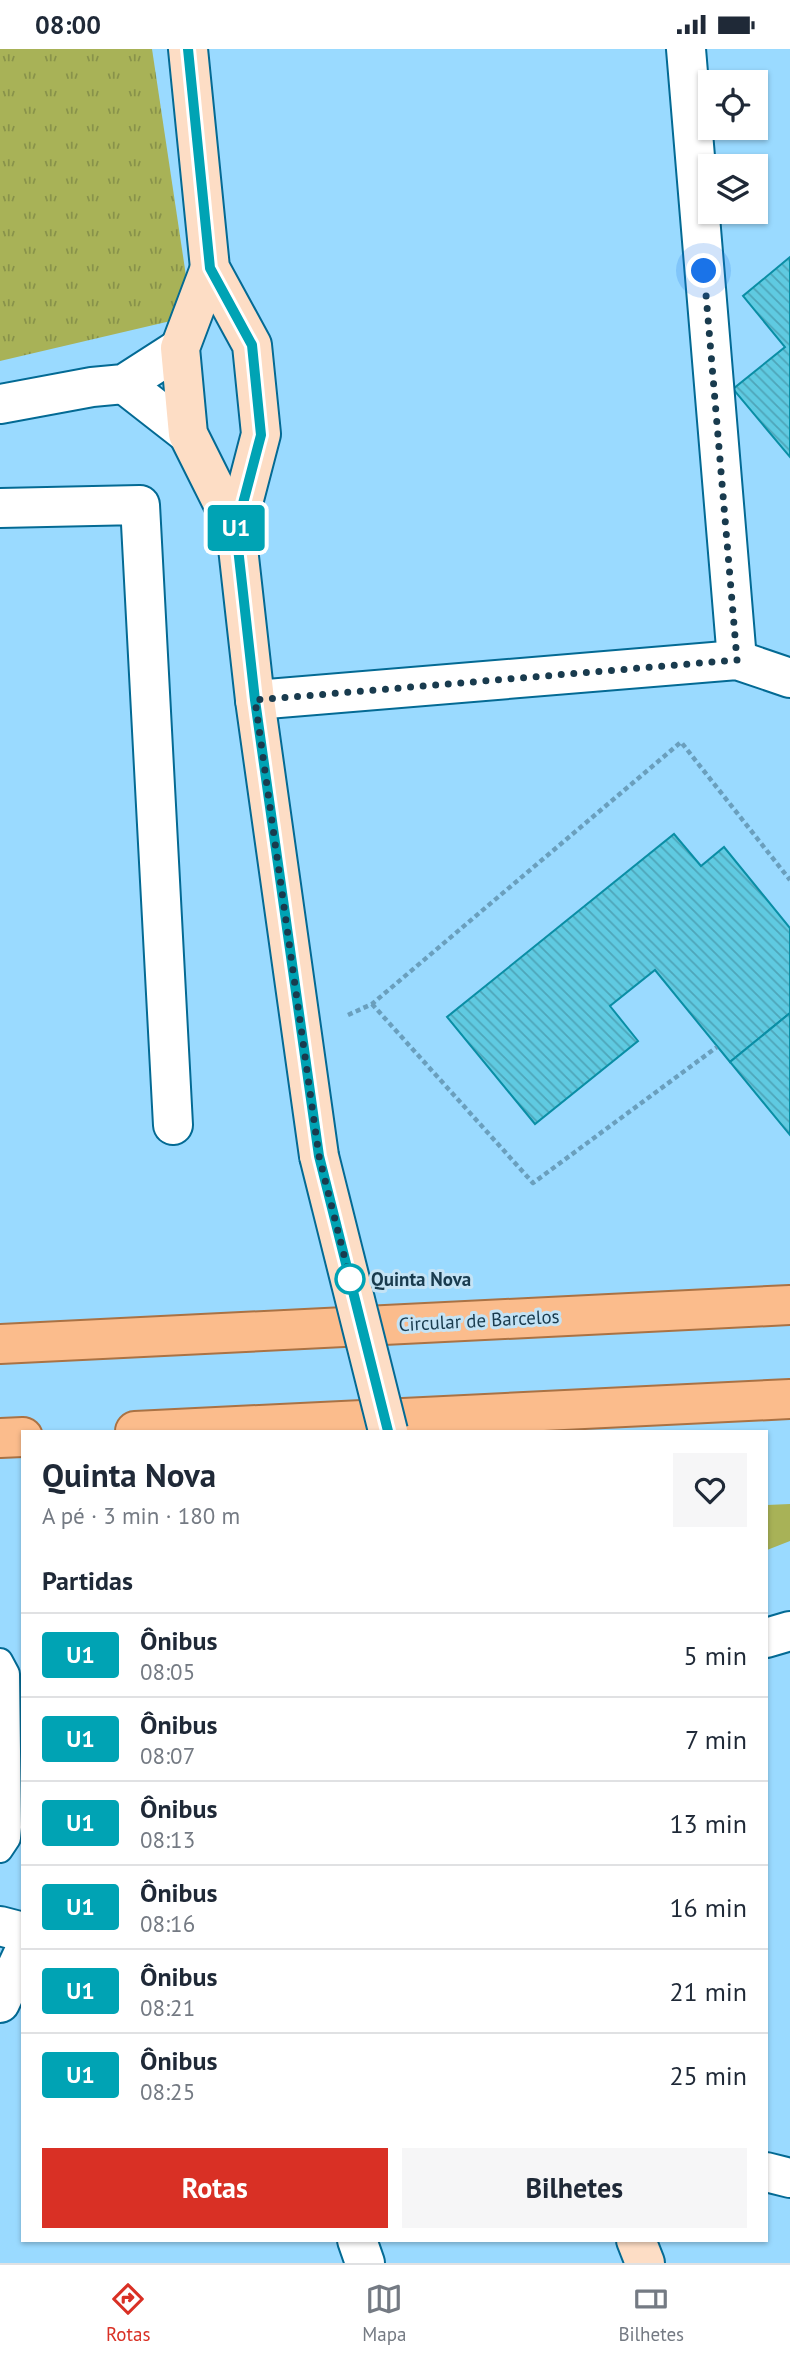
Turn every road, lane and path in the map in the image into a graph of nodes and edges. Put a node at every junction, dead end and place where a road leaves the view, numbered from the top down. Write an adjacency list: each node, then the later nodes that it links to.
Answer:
1 (188, 49): 3 (main road)
2 (686, 49): 10 (street)
3 (210, 268): 4 (main road); 9 (main road)
4 (180, 348): 5 (street); 7 (main road)
5 (124, 384): 6 (street); 7 (street)
6 (0, 404)
7 (188, 435): 9 (main road)
8 (0, 508): 17 (street)
9 (236, 530): 12 (main road)
10 (737, 660): 11 (street); 12 (street)
11 (790, 678)
12 (255, 700): 22 (main road, bridge)
13 (790, 880): 14 (path)
14 (372, 1004): 15 (path); 16 (path)
15 (347, 1028)
16 (717, 1047)
17 (173, 1125)
18 (790, 1305): 19 (main road, Circular de Barcelos)
19 (0, 1344)
20 (790, 1399): 21 (main road)
21 (155, 1430)
22 (388, 1430)
23 (21, 1437): 24 (main road)
24 (0, 1438)
25 (790, 1631): 26 (street)
26 (768, 1637)
27 (0, 1661): 28 (lane)
28 (0, 1850)
29 (0, 1926): 30 (street)
30 (21, 1931)
31 (21, 1958): 32 (street)
32 (0, 2003)
33 (768, 2172): 34 (street)
34 (790, 2178)
35 (358, 2242): 37 (street)
36 (637, 2242): 38 (main road)
37 (365, 2263)
38 (645, 2263)

